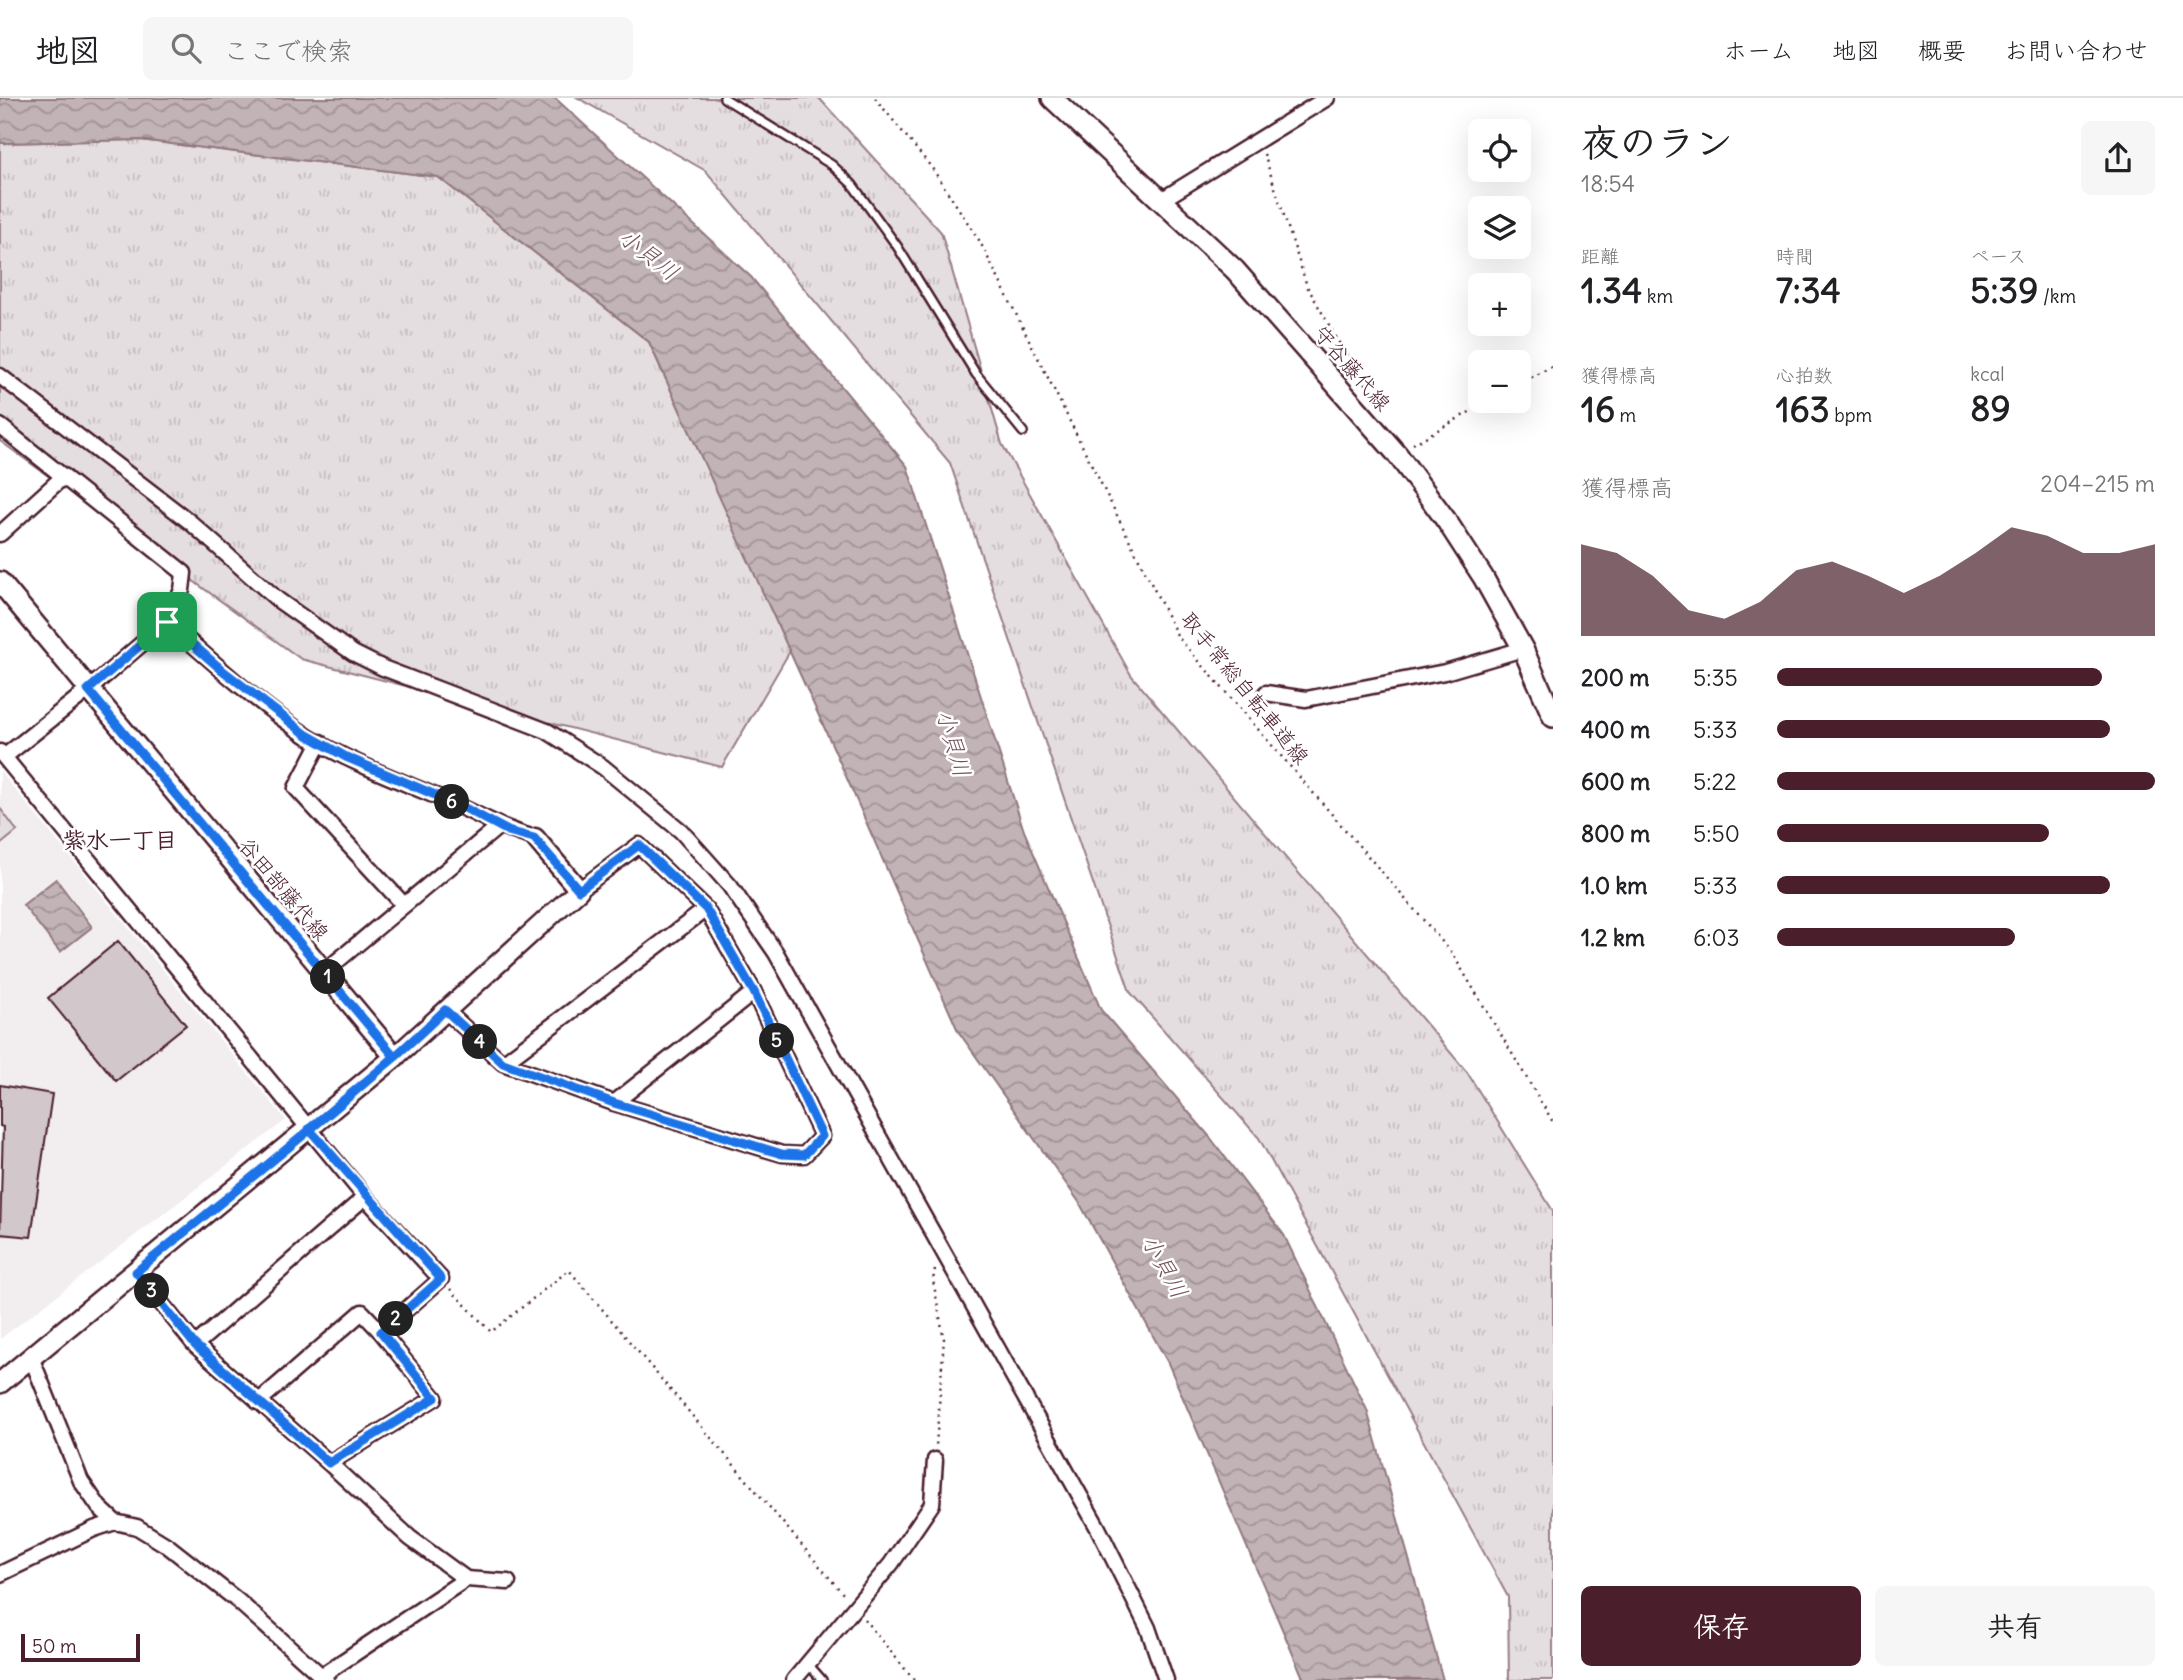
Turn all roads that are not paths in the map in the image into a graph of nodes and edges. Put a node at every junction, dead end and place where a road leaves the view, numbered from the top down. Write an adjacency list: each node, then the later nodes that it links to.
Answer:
1 (724, 98): 7 (lane)
2 (1052, 98): 4 (main road, 守谷藤代線)
3 (1327, 98): 4 (street)
4 (1163, 199): 12 (main road, 守谷藤代線)
5 (0, 376): 47 (street)
6 (0, 426): 8 (street)
7 (1023, 432)
8 (64, 476): 9 (street); 11 (street)
9 (0, 534)
10 (0, 582): 13 (main road, 谷田部藤代線)
11 (167, 622): 13 (street); 16 (street)
12 (1523, 649): 14 (street); 15 (main road, 守谷藤代線)
13 (88, 690): 17 (street); 23 (main road, 谷田部藤代線)
14 (1266, 693)
15 (1553, 717)
16 (320, 743): 18 (street); 21 (street)
17 (2, 754): 29 (street)
18 (499, 827): 19 (street); 21 (street)
19 (534, 838): 20 (street)
20 (579, 890): 22 (street); 25 (street)
21 (404, 905): 23 (street)
22 (706, 909): 24 (street); 27 (street)
23 (324, 972): 26 (main road, 谷田部藤代線)
24 (754, 992): 28 (street); 28 (street)
25 (445, 1010): 26 (street); 27 (street)
26 (395, 1057): 29 (main road)
27 (503, 1063): 28 (street)
28 (614, 1103)
29 (309, 1129): 30 (street); 31 (main road)
30 (365, 1196): 32 (street); 33 (street)
31 (136, 1272): 33 (street); 34 (main road)
32 (381, 1332): 36 (street); 38 (street)
33 (195, 1345): 36 (street)
34 (31, 1357): 35 (main road); 39 (street)
35 (0, 1383)
36 (258, 1402): 38 (street)
37 (935, 1460): 43 (street)
38 (329, 1463): 41 (street)
39 (115, 1522): 40 (street); 44 (street)
40 (0, 1574)
41 (466, 1579): 42 (street); 44 (street)
42 (508, 1581)
43 (807, 1664): 45 (street); 46 (lane)
44 (324, 1678)
45 (794, 1680)
46 (822, 1680)
47 (1166, 1680)

